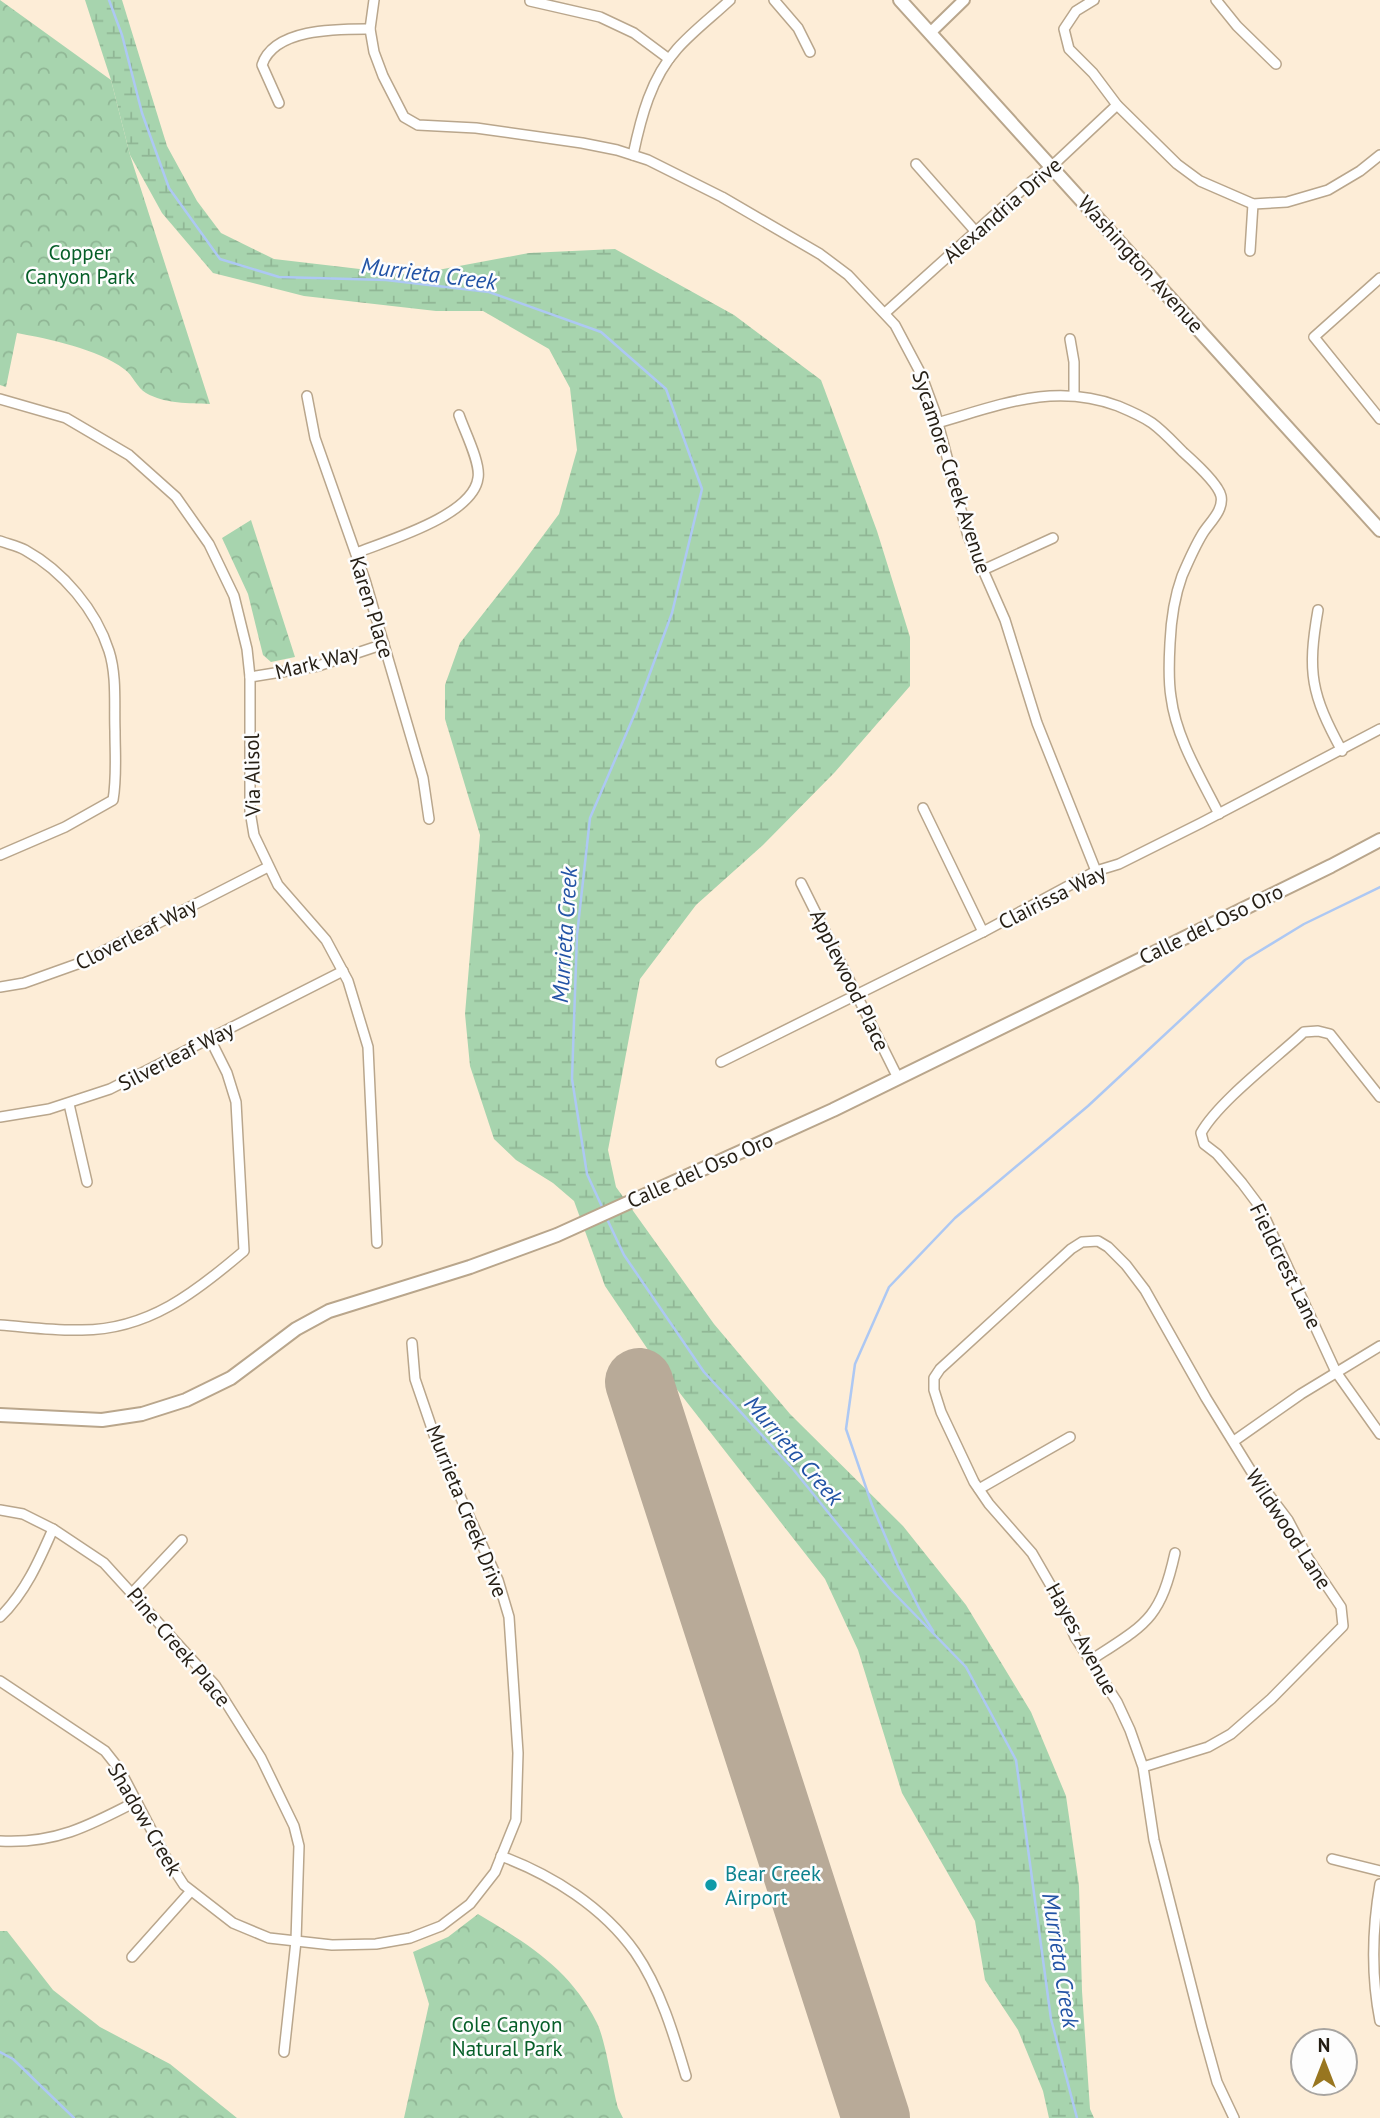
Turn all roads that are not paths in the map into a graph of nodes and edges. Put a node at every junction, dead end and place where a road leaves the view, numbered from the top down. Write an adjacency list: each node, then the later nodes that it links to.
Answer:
1 (374, 0): 9 (street)
2 (730, 0): 12 (street)
3 (774, 0): 11 (street)
4 (900, 0): 10 (main road, Washington Avenue)
5 (964, 0): 10 (street)
6 (1094, 0): 15 (street)
7 (1216, 0): 13 (street)
8 (530, 1): 12 (street)
9 (370, 29): 14 (street); 16 (street, Sycamore Creek Avenue)
10 (930, 33): 19 (main road, Washington Avenue)
11 (810, 52)
12 (669, 59): 16 (street)
13 (1276, 64)
14 (279, 103)
15 (1117, 105): 19 (street, Alexandria Drive); 20 (street)
16 (633, 155): 24 (street, Sycamore Creek Avenue)
17 (1380, 155): 20 (street)
18 (916, 164): 21 (street)
19 (1052, 166): 21 (street, Alexandria Drive); 32 (main road, Washington Avenue)
20 (1253, 204): 22 (street)
21 (976, 232): 24 (street, Alexandria Drive)
22 (1250, 251)
23 (1380, 278): 30 (street)
24 (885, 313): 31 (street, Sycamore Creek Avenue)
25 (1070, 339): 27 (street)
26 (307, 396): 35 (street, Karen Place)
27 (1074, 396): 31 (street); 43 (street)
28 (0, 399): 39 (street, Via Alisol)
29 (459, 415): 35 (street)
30 (1380, 418)
31 (937, 423): 36 (street, Sycamore Creek Avenue)
32 (1380, 530)
33 (1053, 538): 36 (street)
34 (0, 541): 46 (street)
35 (356, 553): 38 (street, Karen Place)
36 (983, 570): 48 (street, Sycamore Creek Avenue)
37 (1318, 610): 41 (street)
38 (384, 645): 39 (street, Mark Way); 44 (street, Karen Place)
39 (250, 677): 47 (street, Via Alisol)
40 (1380, 729): 41 (street, Clairissa Way)
41 (1342, 751): 43 (street, Clairissa Way)
42 (923, 808): 50 (street)
43 (1219, 814): 48 (street, Clairissa Way)
44 (429, 819)
45 (1380, 840): 56 (main road, Calle del Oso Oro)
46 (0, 855)
47 (268, 867): 51 (street, Via Alisol); 52 (street, Cloverleaf Way)
48 (1096, 871): 50 (street, Clairissa Way)
49 (802, 883): 53 (street, Applewood Place)
50 (983, 932): 53 (street, Clairissa Way)
51 (343, 971): 54 (street, Silverleaf Way); 62 (street, Via Alisol)
52 (0, 987)
53 (857, 994): 55 (street, Clairissa Way); 56 (street, Applewood Place)
54 (210, 1039): 58 (street, Silverleaf Way); 63 (street)
55 (721, 1062)
56 (898, 1078): 67 (main road, Calle del Oso Oro)
57 (1380, 1097): 66 (street, Fieldcrest Lane)
58 (69, 1104): 59 (street, Silverleaf Way); 60 (street)
59 (0, 1117)
60 (87, 1182)
61 (1083, 1242): 70 (street, Wildwood Lane); 71 (street, Hayes Avenue)
62 (377, 1243)
63 (0, 1325)
64 (412, 1343): 83 (street, Murrieta Creek Drive)
65 (1380, 1346): 66 (street)
66 (1336, 1372): 68 (street, Fieldcrest Lane); 70 (street)
67 (0, 1415)
68 (1380, 1434)
69 (1070, 1437): 71 (street)
70 (1234, 1441): 80 (street, Wildwood Lane)
71 (979, 1489): 78 (street, Hayes Avenue)
72 (0, 1510): 73 (street, Pine Creek Place)
73 (53, 1529): 76 (street, Pine Creek Place); 77 (street)
74 (182, 1540): 76 (street)
75 (1175, 1553): 78 (street)
76 (133, 1592): 88 (street, Pine Creek Place)
77 (0, 1617)
78 (1091, 1660): 80 (street, Hayes Avenue)
79 (0, 1681): 81 (street, Shadow Creek)
80 (1143, 1767): 93 (street, Hayes Avenue)
81 (137, 1801): 82 (street); 87 (street, Shadow Creek)
82 (0, 1841)
83 (501, 1856): 88 (street, Murrieta Creek Drive); 92 (street)
84 (1332, 1859): 85 (street)
85 (1380, 1871)
86 (1380, 1884): 90 (street)
87 (191, 1891): 88 (street, Shadow Creek); 89 (street)
88 (296, 1941): 91 (street, Pine Creek Place)
89 (132, 1957)
90 (1380, 2021)
91 (284, 2052)
92 (686, 2076)
93 (1234, 2118)

